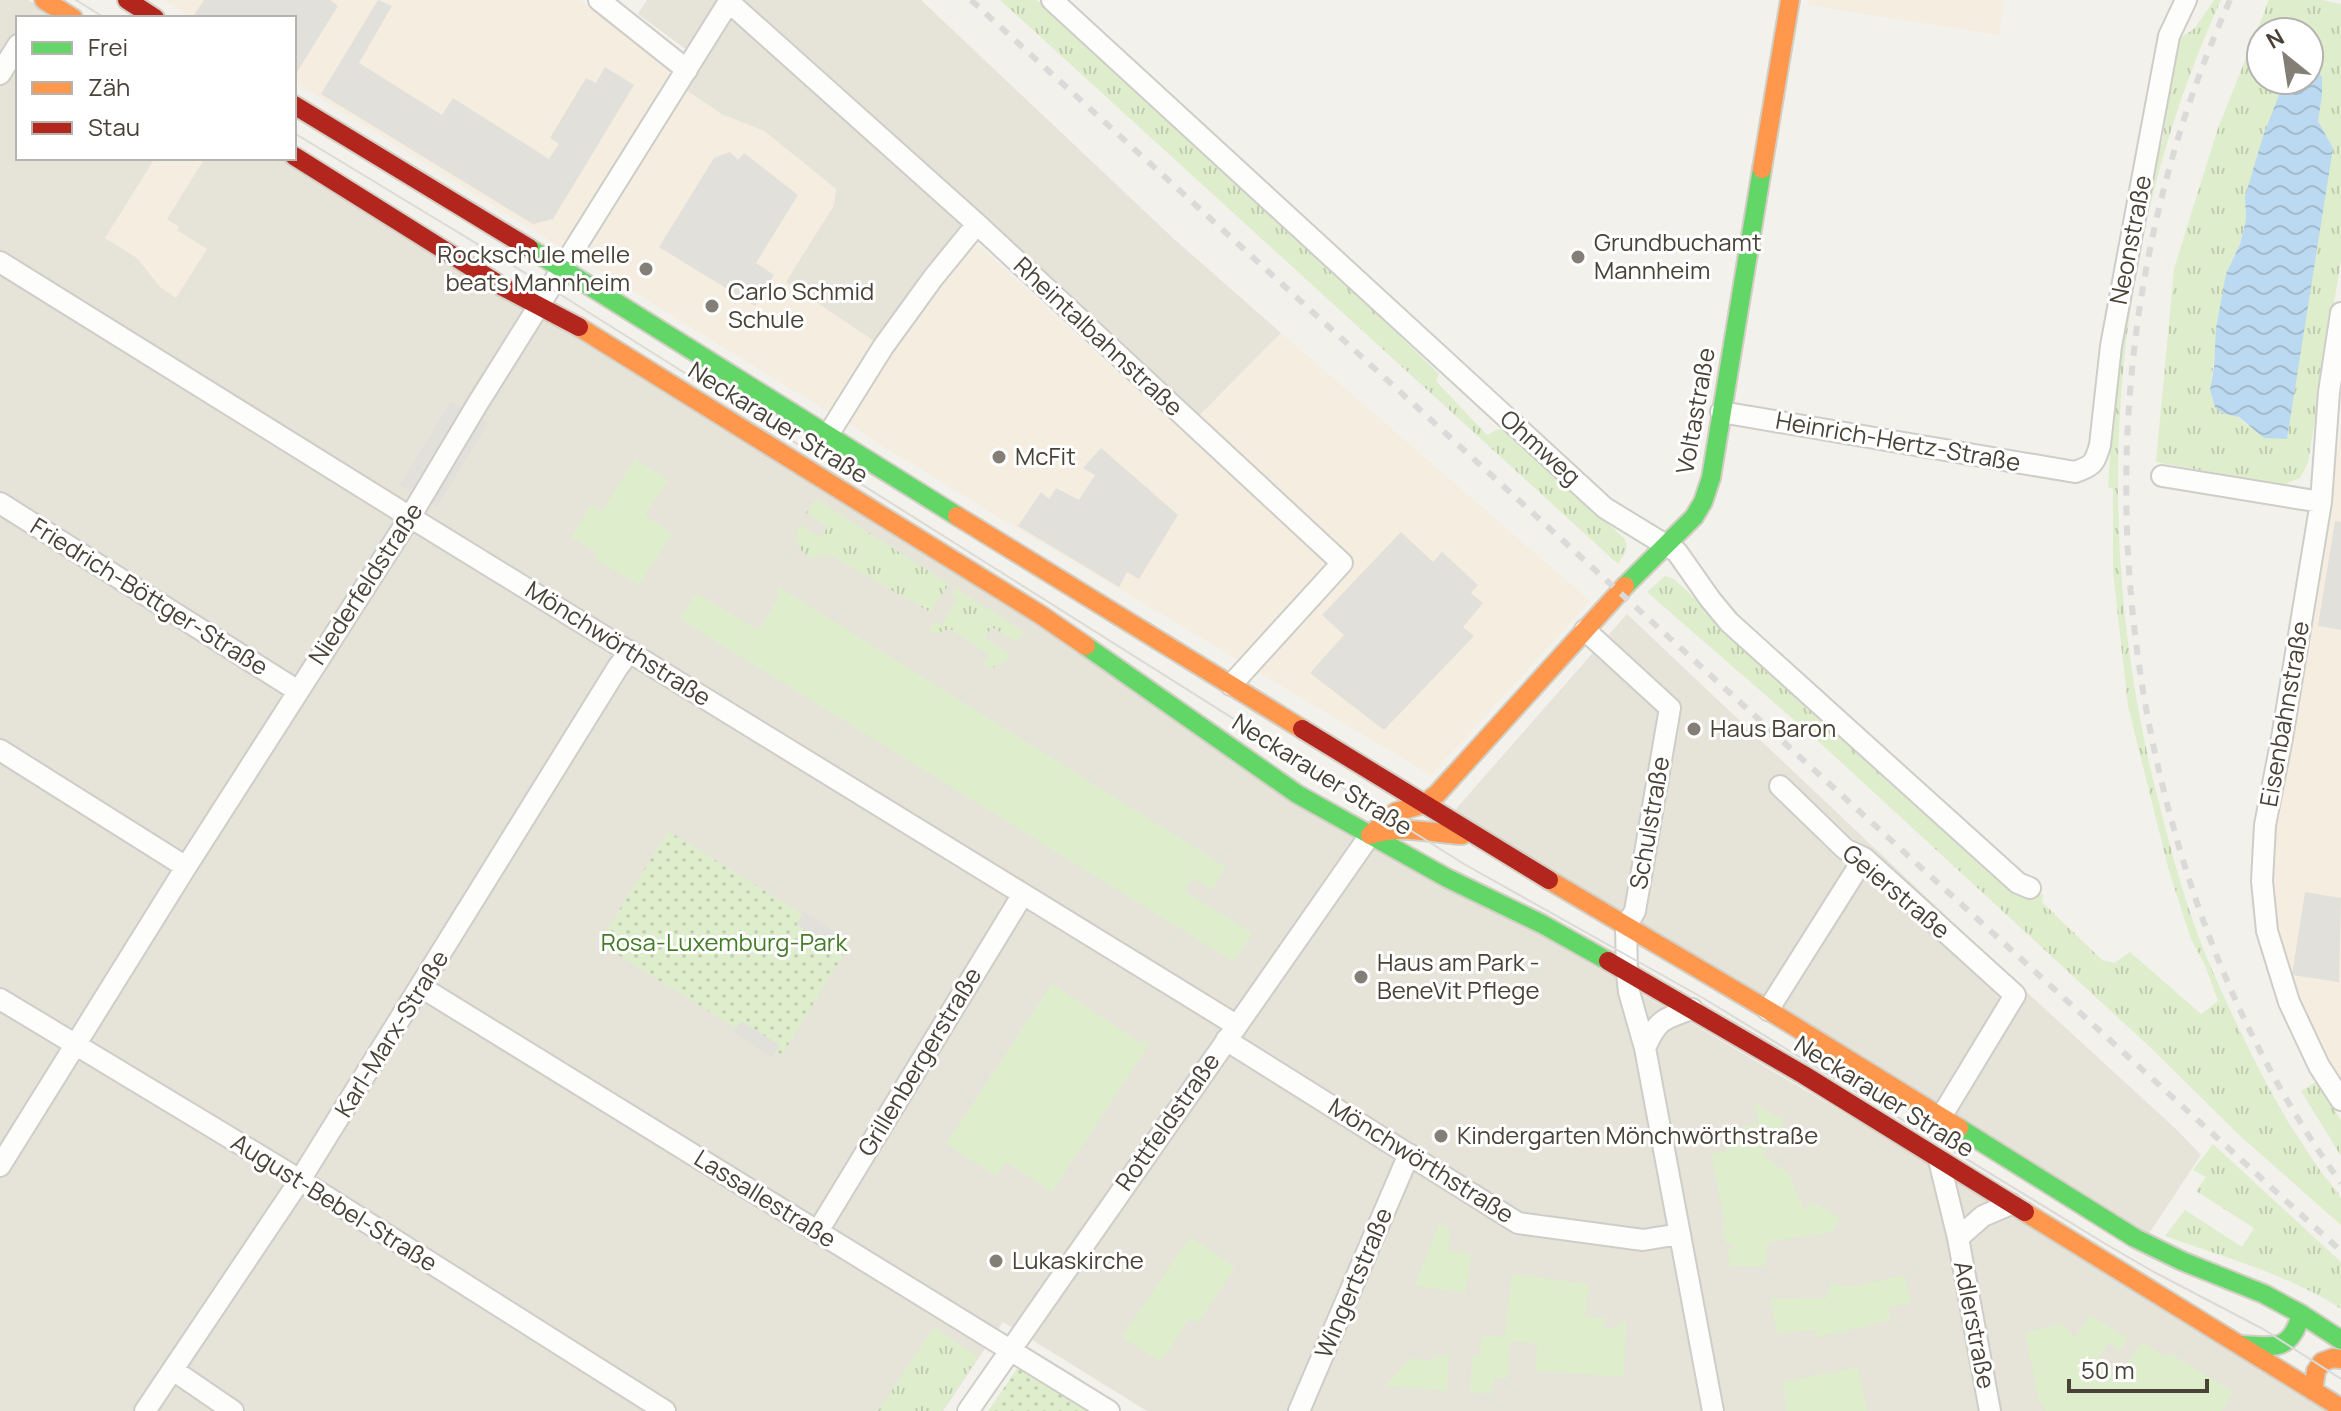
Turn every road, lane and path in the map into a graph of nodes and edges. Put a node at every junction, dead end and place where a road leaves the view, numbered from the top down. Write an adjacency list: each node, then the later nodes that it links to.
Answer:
1 (45, 0): 8 (main road)
2 (127, 0): 9 (main road)
3 (599, 0): 11 (street)
4 (1052, 0): 27 (street, Ohmweg)
5 (1790, 0): 20 (main road, Voltastraße)
6 (2186, 0): 22 (street, Neonstraße)
7 (730, 1): 11 (street, Niederfeldstraße); 15 (street, Rheintalbahnstraße)
8 (70, 16)
9 (152, 16)
10 (16, 48): 12 (street)
11 (687, 70): 17 (street, Niederfeldstraße)
12 (0, 74)
13 (296, 106): 17 (main road, Neckarauer Straße)
14 (296, 157): 18 (main road, Neckarauer Straße)
15 (977, 224): 21 (street); 30 (street, Rheintalbahnstraße)
16 (0, 262): 26 (street, Mönchwörthstraße)
17 (562, 269): 18 (street, Niederfeldstraße); 21 (main road, Neckarauer Straße)
18 (538, 306): 26 (street, Niederfeldstraße); 35 (main road, Neckarauer Straße)
19 (2341, 313): 24 (street, Eisenbahnstraße)
20 (1721, 412): 22 (street, Heinrich-Hertz-Straße); 27 (main road, Voltastraße)
21 (828, 435): 30 (main road, Neckarauer Straße)
22 (2075, 472)
23 (2162, 476): 24 (street)
24 (2321, 502): 54 (street, Eisenbahnstraße)
25 (0, 503): 31 (street, Friedrich-Böttger-Straße)
26 (410, 517): 29 (street, Mönchwörthstraße); 31 (street, Niederfeldstraße)
27 (1666, 545): 28 (main road, Voltastraße); 43 (street, Ohmweg)
28 (1585, 630): 34 (main road, Voltastraße); 45 (street, Schulstraße)
29 (630, 651): 44 (street, Mönchwörthstraße); 47 (street, Karl-Marx-Straße)
30 (1231, 685): 34 (main road, Neckarauer Straße)
31 (298, 691): 42 (street, Niederfeldstraße)
32 (0, 750): 42 (street)
33 (1780, 786): 40 (street, Geierstraße)
34 (1424, 804): 36 (main road); 37 (main road); 39 (main road, Neckarauer Straße)
35 (1329, 812): 36 (main road); 38 (main road, Neckarauer Straße)
36 (1394, 814): 38 (main road)
37 (1415, 828): 38 (main road); 39 (main road); 41 (main road)
38 (1370, 835): 41 (main road, Neckarauer Straße); 51 (street, Rottfeldstraße)
39 (1473, 835): 45 (main road, Neckarauer Straße)
40 (1864, 858): 50 (street); 55 (street, Geierstraße)
41 (1418, 862): 46 (main road, Neckarauer Straße)
42 (186, 867): 52 (street, Niederfeldstraße)
43 (2030, 888)
44 (1023, 894): 51 (street, Mönchwörthstraße); 61 (street, Grillenbergerstraße)
45 (1626, 926): 46 (street, Schulstraße); 50 (main road, Neckarauer Straße)
46 (1627, 973): 49 (main road, Neckarauer Straße); 53 (street, Schulstraße)
47 (421, 987): 59 (street, Karl-Marx-Straße); 61 (street, Lassallestraße)
48 (0, 999): 52 (street, August-Bebel-Straße)
49 (1692, 1009): 53 (street); 57 (main road, Neckarauer Straße)
50 (1768, 1010): 55 (main road, Neckarauer Straße)
51 (1231, 1032): 56 (street, Mönchwörthstraße); 67 (street, Rottfeldstraße)
52 (75, 1046): 58 (street, Niederfeldstraße); 59 (street, August-Bebel-Straße)
53 (1645, 1048): 62 (street, Schulstraße)
54 (2341, 1100)
55 (1941, 1117): 64 (main road, Neckarauer Straße)
56 (1409, 1154): 62 (street, Mönchwörthstraße); 77 (street, Wingertstraße)
57 (1939, 1160): 60 (main road, Neckarauer Straße); 63 (street, Adlerstraße)
58 (0, 1166)
59 (300, 1180): 69 (street, Karl-Marx-Straße); 74 (street, August-Bebel-Straße)
60 (2011, 1204): 63 (street, Adlerstraße); 66 (main road, Neckarauer Straße)
61 (818, 1231): 67 (street, Lassallestraße)
62 (1680, 1234): 78 (street, Schulstraße)
63 (1958, 1238): 79 (street, Adlerstraße)
64 (2301, 1314): 65 (main road, Neckarauer Straße); 66 (main road)
65 (2341, 1340)
66 (2241, 1345): 70 (main road, Neckarauer Straße)
67 (1009, 1350): 75 (street, Rottfeldstraße); 76 (street, Lassallestraße)
68 (2341, 1359): 70 (main road)
69 (173, 1370): 72 (street, Karl-Marx-Straße); 73 (street)
70 (2313, 1391): 71 (main road, Neckarauer Straße)
71 (2341, 1408)
72 (145, 1411)
73 (233, 1411)
74 (665, 1411)
75 (968, 1411)
76 (1109, 1411)
77 (1299, 1411)
78 (1713, 1411)
79 (1990, 1411)

